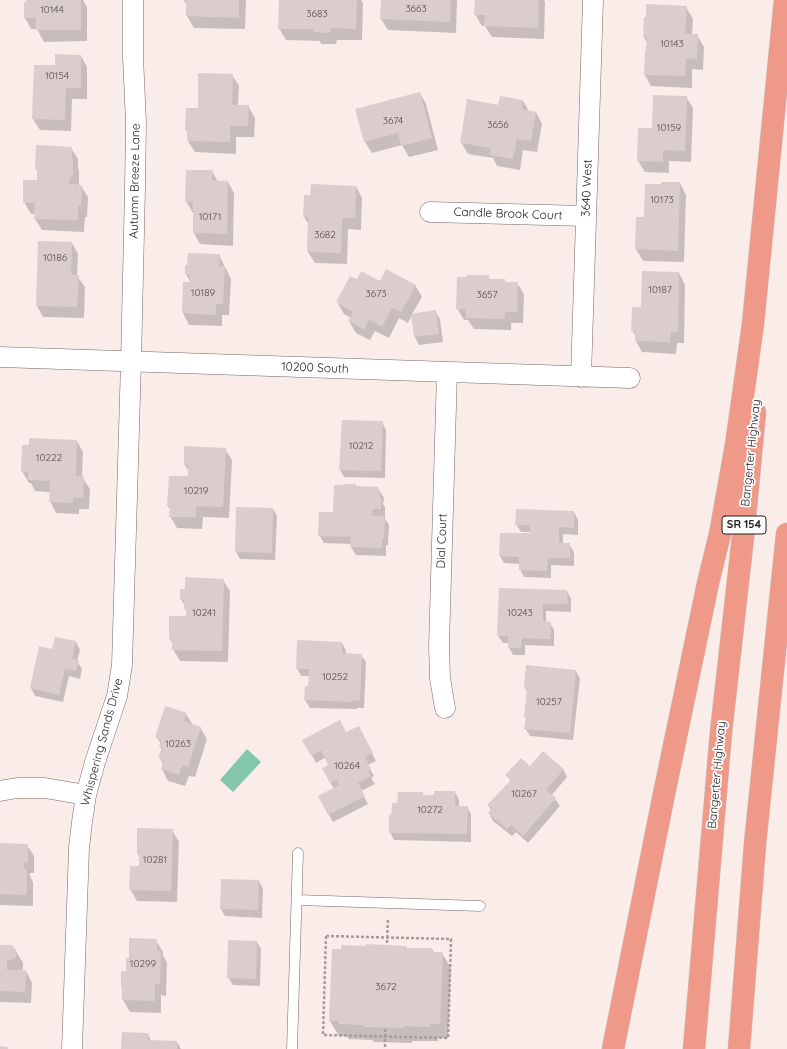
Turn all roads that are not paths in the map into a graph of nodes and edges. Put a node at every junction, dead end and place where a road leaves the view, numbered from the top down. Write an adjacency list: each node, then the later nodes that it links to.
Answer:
1 (133, 0): 7 (street, Autumn Breeze Lane)
2 (593, 0): 5 (street, 3640 West)
3 (785, 0): 20 (highway); 21 (highway, Bangerter Highway / SR 154)
4 (430, 212): 5 (street, Candle Brook Court)
5 (586, 216): 9 (street, 3640 West)
6 (0, 357): 7 (street, 10200 South)
7 (132, 362): 8 (street, 10200 South); 14 (street, Whispering Sands Drive)
8 (447, 372): 9 (street, 10200 South); 12 (street, Dial Court)
9 (581, 377): 10 (street, 10200 South)
10 (630, 378)
11 (787, 534): 22 (highway)
12 (445, 708)
13 (0, 791): 14 (street)
14 (86, 795): 18 (street, Whispering Sands Drive)
15 (298, 853): 16 (lane)
16 (296, 900): 17 (lane); 19 (lane)
17 (480, 906)
18 (72, 1049)
19 (292, 1049)
20 (613, 1049)
21 (694, 1049)
22 (739, 1049)

